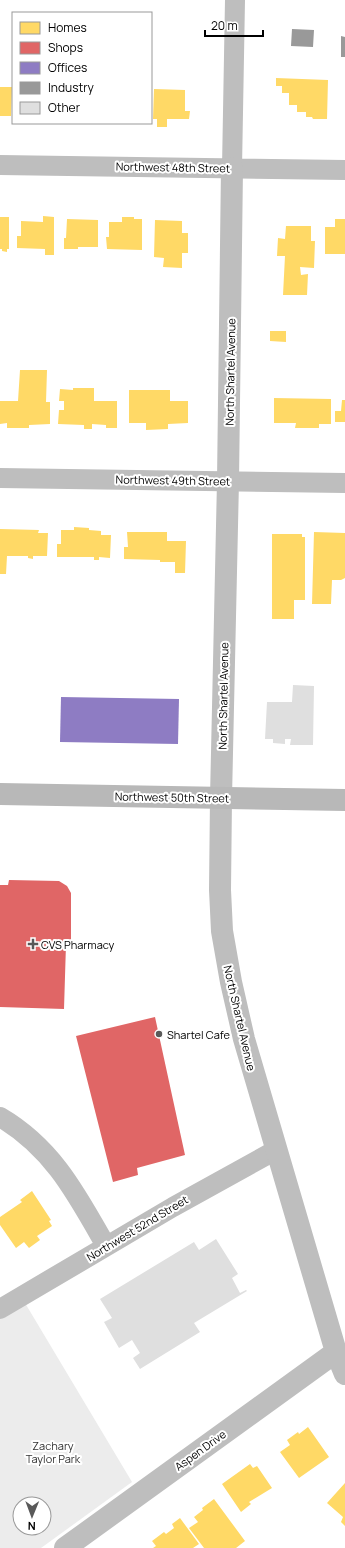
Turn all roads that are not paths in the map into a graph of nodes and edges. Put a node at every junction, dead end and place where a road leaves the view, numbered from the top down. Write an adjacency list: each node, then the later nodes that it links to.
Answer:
1 (235, 0): 3 (street, North Shartel Avenue)
2 (0, 165): 3 (street, Northwest 48th Street)
3 (232, 168): 4 (street, Northwest 48th Street); 6 (street, North Shartel Avenue)
4 (345, 170)
5 (0, 478): 6 (street, Northwest 49th Street)
6 (228, 481): 7 (street, Northwest 49th Street); 9 (street, North Shartel Avenue)
7 (345, 483)
8 (0, 794): 9 (main road, Northwest 50th Street)
9 (220, 798): 10 (main road, Northwest 50th Street); 12 (street, North Shartel Avenue)
10 (345, 800)
11 (0, 1117): 13 (street)
12 (276, 1150): 13 (street, Northwest 52nd Street); 15 (street, North Shartel Avenue)
13 (106, 1246): 14 (street, Northwest 52nd Street)
14 (0, 1309)
15 (336, 1352): 16 (street, North Shartel Avenue); 17 (street, Aspen Drive)
16 (345, 1374)
17 (65, 1548)

